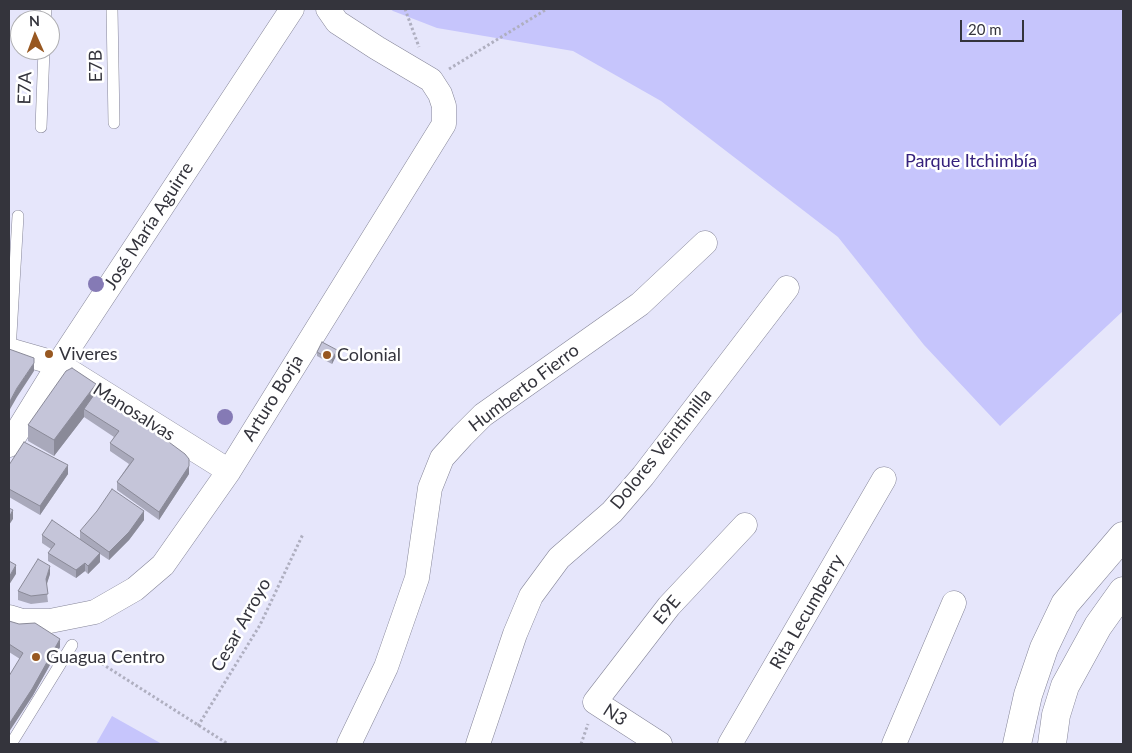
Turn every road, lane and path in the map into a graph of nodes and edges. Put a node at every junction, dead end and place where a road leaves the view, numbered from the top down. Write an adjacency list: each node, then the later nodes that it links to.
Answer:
1 (112, 9): 7 (lane, E7B)
2 (292, 9): 13 (street, José María Aguirre)
3 (328, 9): 6 (street)
4 (547, 9): 6 (path)
5 (44, 60): 8 (lane, E7A)
6 (431, 80): 15 (street, Arturo Borja)
7 (114, 123)
8 (41, 127)
9 (18, 216): 12 (lane)
10 (705, 243): 28 (street, Humberto Fierro)
11 (787, 288): 29 (street, Dolores Veintimilla)
12 (10, 350): 13 (street, Manosalvas)
13 (58, 364): 14 (street, José María Aguirre); 15 (street, Manosalvas)
14 (9, 445)
15 (229, 471): 22 (street, Arturo Borja)
16 (884, 479): 31 (street, Rita Lecumberry)
17 (745, 524): 24 (street, E9E)
18 (303, 534): 25 (path, Cesar Arroyo)
19 (1123, 536): 33 (main road)
20 (1123, 591): 34 (main road)
21 (954, 603): 32 (street)
22 (9, 617)
23 (72, 645): 25 (path); 26 (lane)
24 (595, 702): 30 (street, N3)
25 (198, 726): 27 (path)
26 (11, 744)
27 (228, 744)
28 (349, 744)
29 (478, 744)
30 (660, 744)
31 (730, 744)
32 (894, 744)
33 (1017, 744)
34 (1052, 744)

